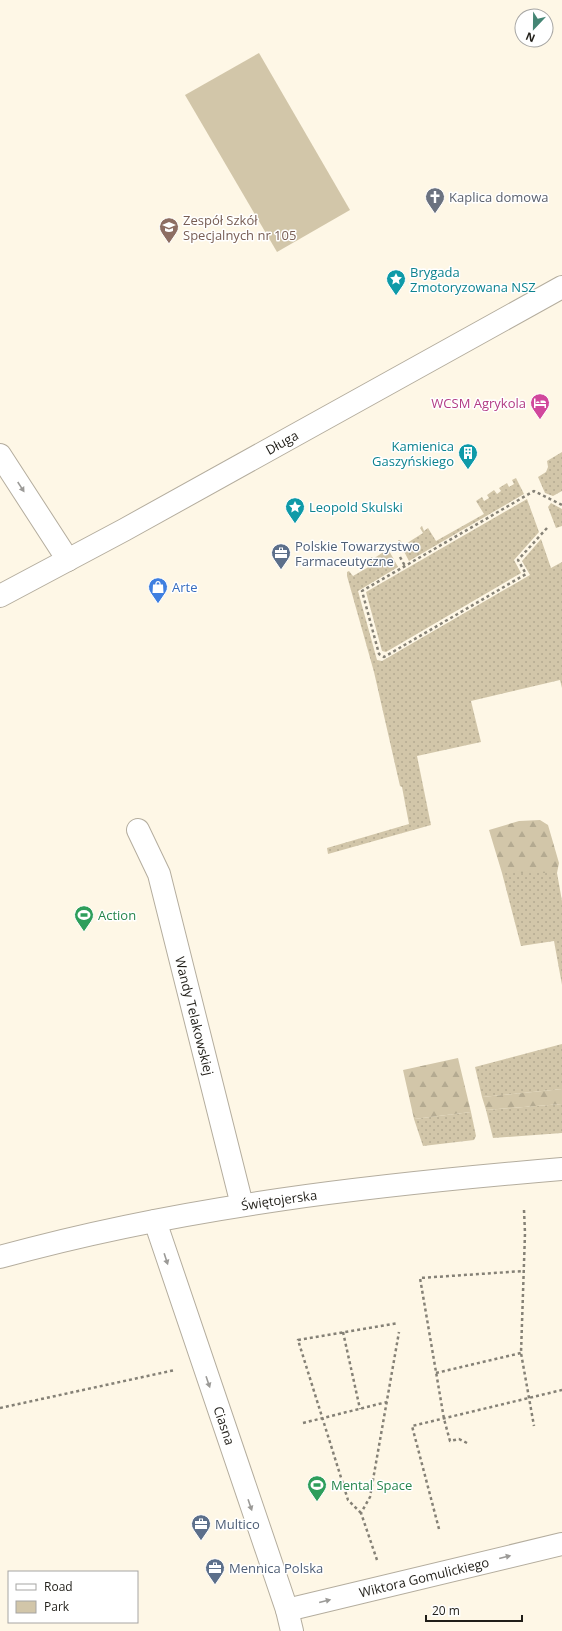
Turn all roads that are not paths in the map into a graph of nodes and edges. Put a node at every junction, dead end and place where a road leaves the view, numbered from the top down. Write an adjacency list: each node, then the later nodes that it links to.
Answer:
1 (562, 287): 3 (street, Długa)
2 (0, 455): 3 (street, one-way to 3)
3 (68, 560): 4 (street, Długa)
4 (0, 596)
5 (138, 830): 7 (street, Wandy Telakowskiej)
6 (562, 1169): 7 (street, Świętojerska)
7 (242, 1205): 8 (street, Świętojerska)
8 (155, 1222): 9 (street, Świętojerska); 11 (street, Ciasna, one-way to 11)
9 (0, 1257)
10 (562, 1544): 11 (street, Wiktora Gomulickiego, one-way to 10)
11 (287, 1610): 12 (street, Ciasna)
12 (292, 1631)

